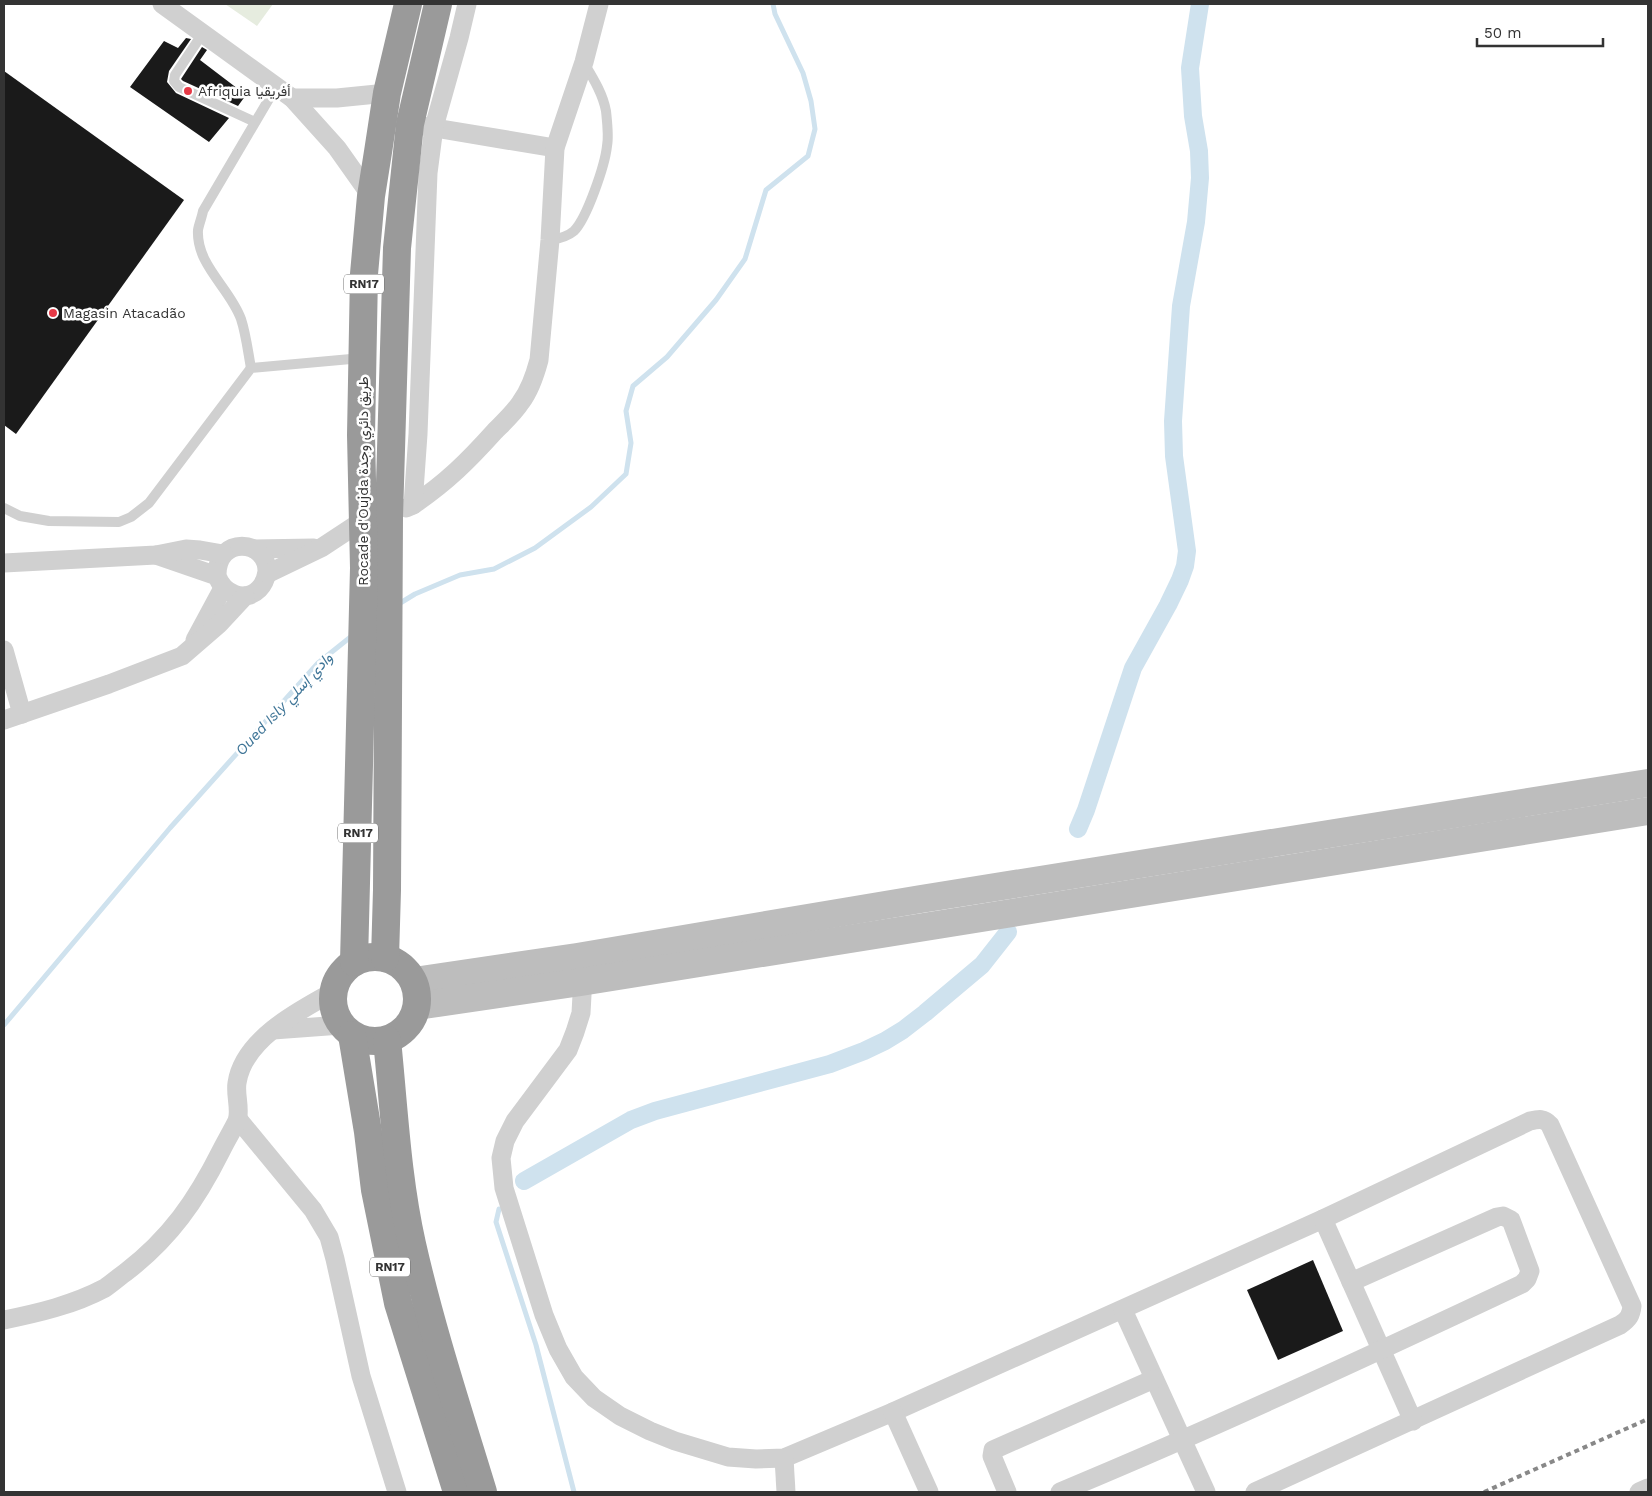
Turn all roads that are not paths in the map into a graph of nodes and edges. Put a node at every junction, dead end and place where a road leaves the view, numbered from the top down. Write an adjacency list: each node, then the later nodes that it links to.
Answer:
1 (162, 4): 6 (street)
2 (408, 4): 9 (highway, Rocade d'Oujda طريق دائري وجدة / RN17)
3 (438, 4): 12 (highway, Rocade d'Oujda طريق دائري وجدة / RN17)
4 (467, 4): 12 (street)
5 (599, 4): 7 (street)
6 (203, 33): 8 (street); 11 (lane)
7 (584, 62): 13 (street); 15 (lane)
8 (276, 87): 10 (street); 11 (lane)
9 (388, 93): 10 (street); 14 (highway, Rocade d'Oujda طريق دائري وجدة / RN17)
10 (292, 98): 14 (street)
11 (255, 122): 17 (lane)
12 (422, 126): 13 (street); 19 (highway, Rocade d'Oujda طريق دائري وجدة / RN17)
13 (555, 148): 15 (street)
14 (371, 196): 16 (highway, Rocade d'Oujda طريق دائري وجدة / RN17)
15 (550, 240): 19 (street)
16 (363, 358): 17 (lane); 20 (highway, Rocade d'Oujda طريق دائري وجدة / RN17)
17 (251, 368): 18 (lane)
18 (4, 508)
19 (401, 511): 26 (highway, Rocade d'Oujda طريق دائري وجدة / RN17)
20 (362, 521): 21 (street); 26 (highway, Rocade d'Oujda طريق دائري وجدة / RN17)
21 (321, 548): 22 (street); 27 (street)
22 (254, 549): 23 (street); 27 (street)
23 (223, 554): 24 (street); 28 (street)
24 (156, 555): 25 (street); 28 (street)
25 (4, 563)
26 (376, 567): 32 (highway, Rocade d'Oujda طريق دائري وجدة / RN17)
27 (267, 574): 29 (street)
28 (220, 582): 29 (street); 31 (street)
29 (245, 596): 31 (street)
30 (4, 650): 33 (street)
31 (190, 650): 33 (street)
32 (374, 704): 37 (highway, Rocade d'Oujda طريق دائري وجدة / RN17); 38 (highway, Rocade d'Oujda طريق دائري وجدة / RN17)
33 (22, 714): 34 (street)
34 (4, 720)
35 (1648, 783): 39 (main road)
36 (1648, 811): 39 (main road)
37 (385, 958): 38 (highway); 41 (highway)
38 (354, 962): 40 (highway)
39 (579, 969): 41 (main road); 55 (street)
40 (333, 992): 42 (street); 43 (highway, RN17)
41 (415, 994): 44 (highway)
42 (272, 1030): 43 (street); 45 (street)
43 (346, 1030): 44 (highway); 58 (highway, RN17)
44 (387, 1040): 59 (highway, RN17)
45 (238, 1118): 49 (street); 57 (street)
46 (1323, 1219): 47 (street); 48 (street); 53 (street)
47 (1351, 1282): 50 (street); 50 (street)
48 (1123, 1310): 51 (street); 52 (street)
49 (4, 1320)
50 (1382, 1350): 53 (street); 54 (street)
51 (1154, 1379): 54 (street); 62 (street)
52 (893, 1412): 55 (street); 61 (street)
53 (1413, 1421): 65 (street)
54 (1182, 1441): 63 (street); 64 (street)
55 (784, 1458): 60 (street)
56 (1648, 1488): 66 (street)
57 (397, 1492)
58 (457, 1492)
59 (483, 1492)
60 (786, 1492)
61 (929, 1492)
62 (1007, 1492)
63 (1060, 1492)
64 (1206, 1492)
65 (1255, 1492)
66 (1639, 1492)

